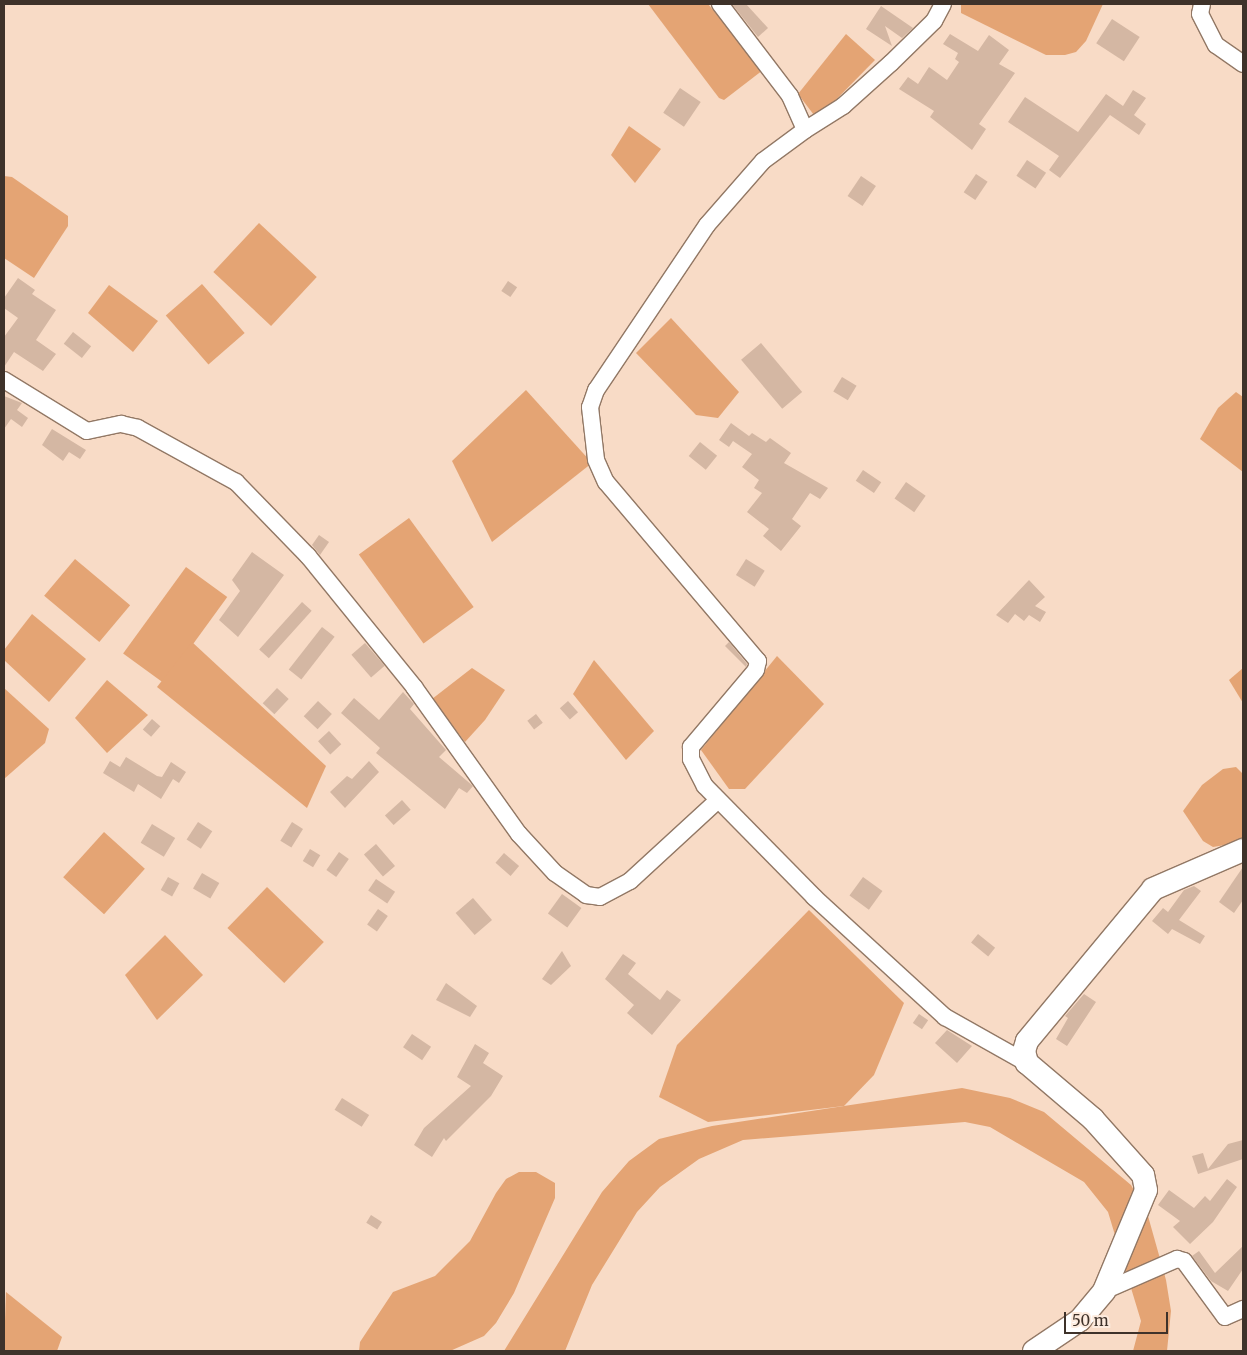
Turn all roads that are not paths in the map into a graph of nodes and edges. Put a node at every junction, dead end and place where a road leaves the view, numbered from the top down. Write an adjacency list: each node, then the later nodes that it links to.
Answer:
1 (720, 4): 5 (street)
2 (943, 4): 5 (street)
3 (1202, 4): 4 (street)
4 (1243, 64)
5 (805, 130): 7 (street)
6 (4, 380): 7 (street)
7 (717, 801): 9 (street)
8 (1243, 850): 9 (main road)
9 (1027, 1063): 10 (main road)
10 (1111, 1284): 11 (street); 12 (main road)
11 (1243, 1309)
12 (1034, 1351)

